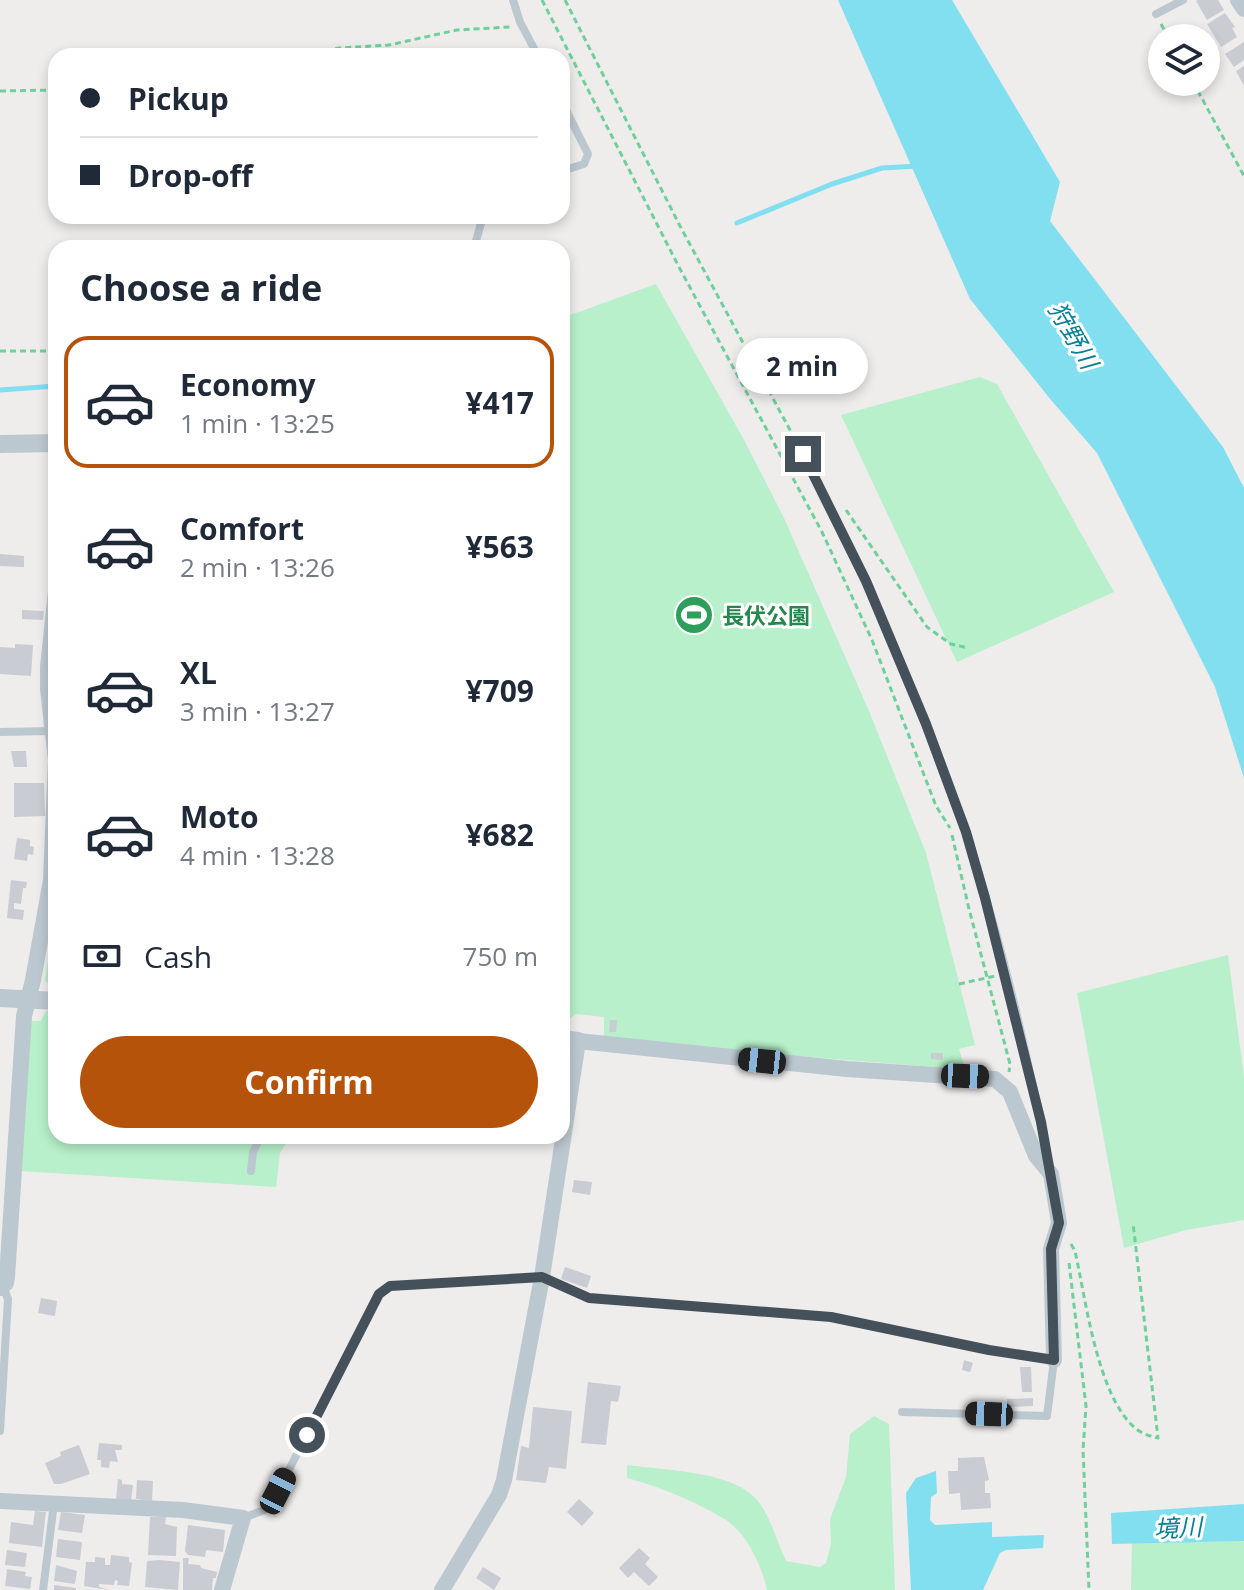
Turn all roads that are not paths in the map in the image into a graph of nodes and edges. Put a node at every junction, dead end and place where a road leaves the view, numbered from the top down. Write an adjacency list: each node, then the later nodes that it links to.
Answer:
1 (513, 0): 6 (lane)
2 (1183, 0): 5 (lane)
3 (1238, 0): 4 (street)
4 (1244, 9)
5 (1156, 14)
6 (534, 48)
7 (570, 118): 8 (lane)
8 (570, 168)
9 (48, 443): 10 (street)
10 (0, 444)
11 (803, 454): 24 (lane)
12 (48, 667): 13 (street)
13 (48, 689)
14 (48, 731): 15 (lane)
15 (0, 732)
16 (48, 896): 18 (street)
17 (0, 998): 18 (street)
18 (28, 1000): 19 (street); 26 (street)
19 (48, 1001)
20 (570, 1040): 24 (street)
21 (257, 1144): 23 (lane)
22 (558, 1144): 25 (street)
23 (251, 1171)
24 (1051, 1174): 27 (street)
25 (542, 1277): 27 (lane); 32 (lane); 35 (street)
26 (2, 1287): 29 (lane)
27 (1054, 1360): 28 (lane)
28 (902, 1412)
29 (0, 1431)
30 (0, 1501): 31 (street)
31 (54, 1503): 32 (street); 33 (lane)
32 (243, 1518): 34 (street)
33 (43, 1590)
34 (222, 1590)
35 (442, 1590)

